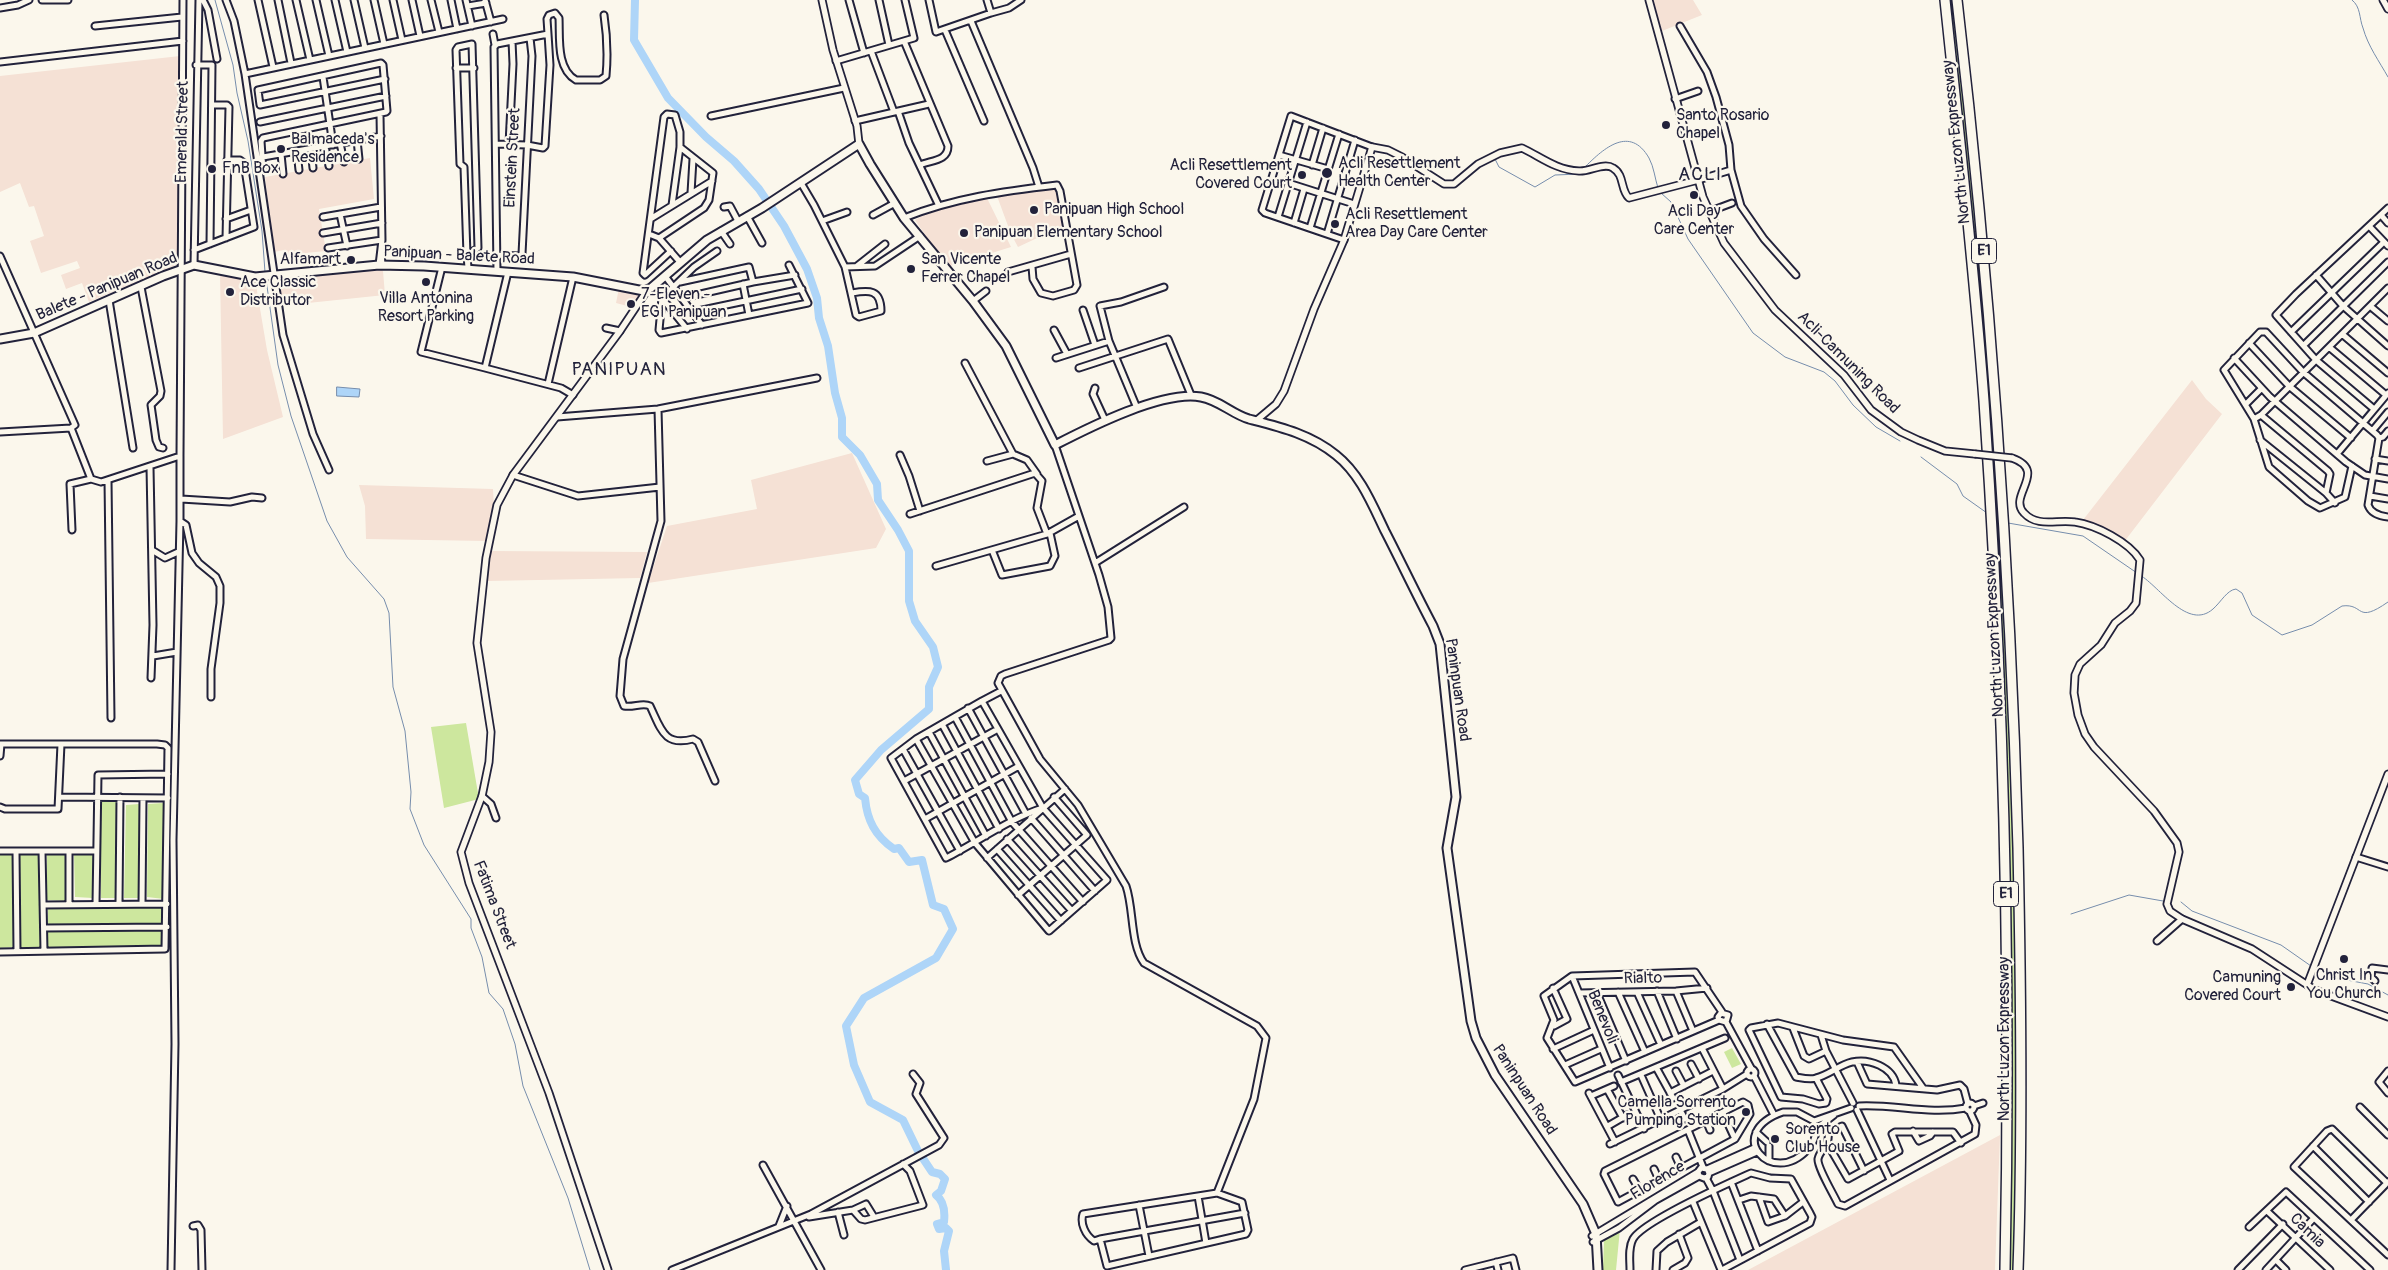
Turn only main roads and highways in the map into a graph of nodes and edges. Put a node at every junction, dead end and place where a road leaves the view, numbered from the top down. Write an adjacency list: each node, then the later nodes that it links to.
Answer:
1 (1946, 0): 9 (highway, North Luzon Expressway / E1)
2 (1957, 0): 10 (highway, North Luzon Expressway / E1)
3 (255, 276): 4 (main road, Balete - Panipuan Road); 5 (main road, Panipuan - Balete Road)
4 (0, 338)
5 (1055, 445): 6 (main road, Paninpuan Road)
6 (1595, 1238): 7 (main road, Paninpuan Road); 8 (main road, Paninpuan Road)
7 (1594, 1270)
8 (1598, 1270)
9 (2005, 1270)
10 (2018, 1270)

